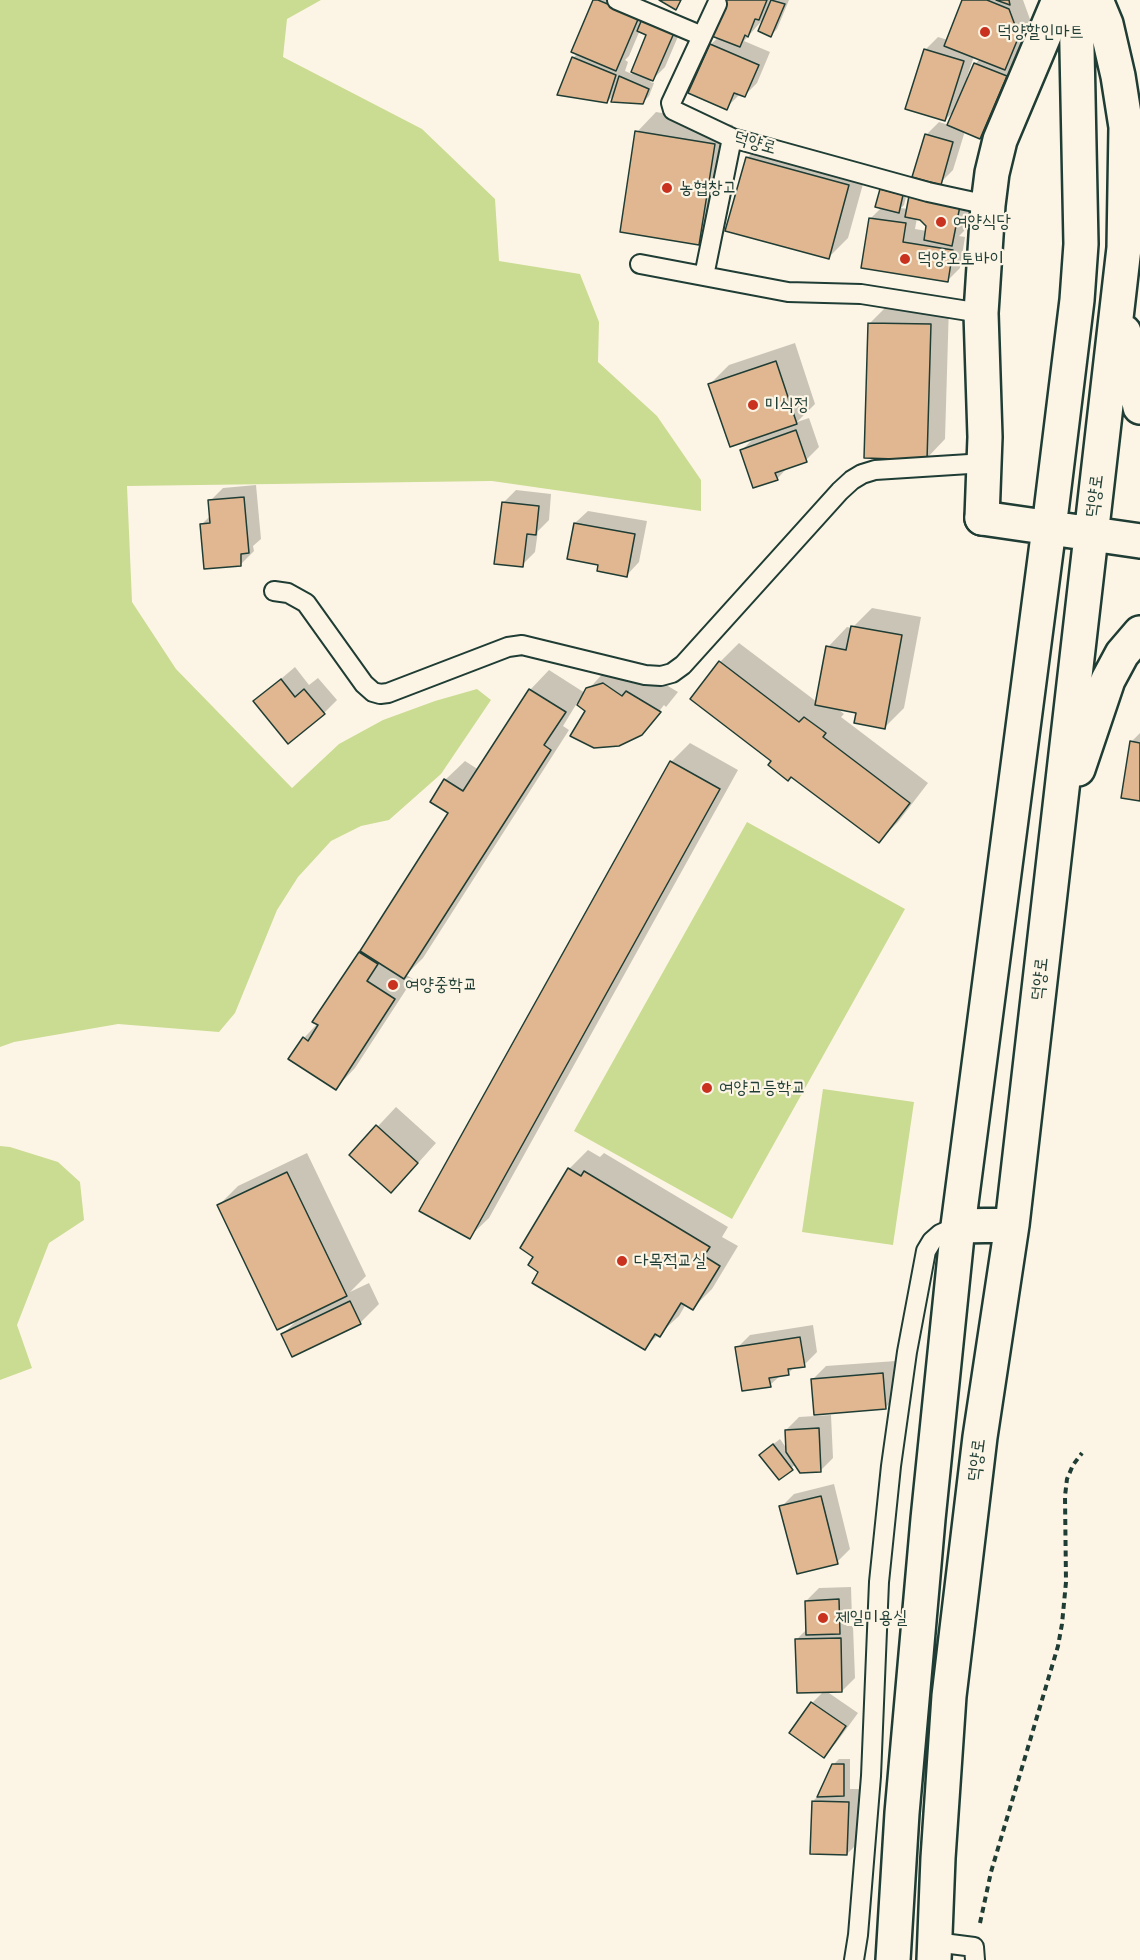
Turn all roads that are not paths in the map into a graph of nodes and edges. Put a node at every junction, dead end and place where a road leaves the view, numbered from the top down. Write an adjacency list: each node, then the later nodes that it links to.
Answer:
1 (617, 0): 6 (lane)
2 (1059, 0): 10 (main road)
3 (1076, 0): 17 (main road)
4 (1096, 0): 8 (main road, 덕양로)
5 (717, 4): 6 (lane, 덕양로)
6 (702, 36): 9 (lane, 덕양로)
7 (1140, 73): 8 (main road)
8 (1126, 127): 13 (main road, 덕양로)
9 (732, 138): 10 (lane, 덕양로); 12 (lane)
10 (988, 205): 14 (main road)
11 (640, 264): 12 (lane)
12 (704, 276): 14 (lane)
13 (1119, 297): 15 (main road); 18 (main road, 덕양로)
14 (981, 313): 16 (main road)
15 (1140, 407)
16 (985, 463): 17 (main road); 20 (lane)
17 (1049, 528): 18 (main road); 24 (main road)
18 (1091, 534): 19 (main road); 22 (main road, 덕양로)
19 (1140, 541)
20 (274, 591)
21 (1140, 633): 22 (main road)
22 (1055, 845): 23 (main road, 덕양로)
23 (1012, 1225): 24 (main road); 25 (main road, 덕양로)
24 (958, 1226): 27 (lane); 28 (main road)
25 (935, 1951): 26 (lane)
26 (975, 1954)
27 (854, 1960)
28 (893, 1960)

